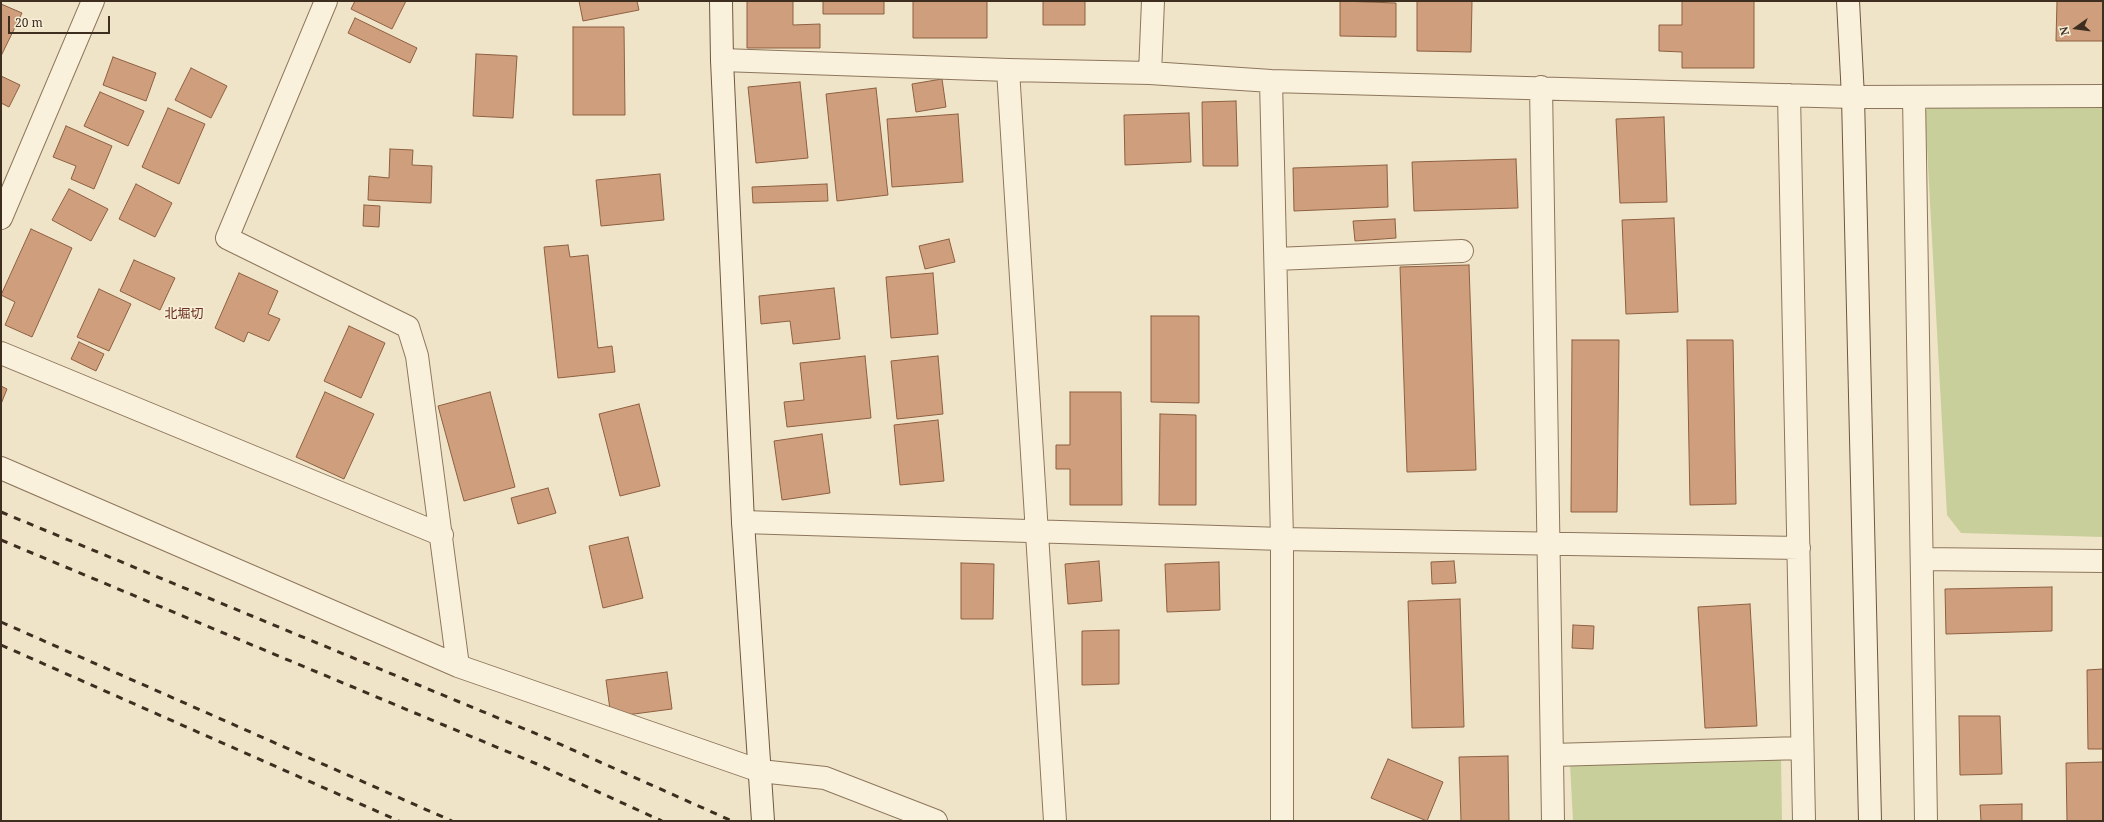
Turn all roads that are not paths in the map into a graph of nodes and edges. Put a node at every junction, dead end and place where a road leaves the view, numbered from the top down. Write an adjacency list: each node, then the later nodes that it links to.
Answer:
1 (92, 1): 15 (street)
2 (326, 1): 22 (street)
3 (721, 1): 6 (street)
4 (1153, 1): 8 (street)
5 (1848, 1): 12 (street)
6 (722, 60): 7 (street); 20 (street)
7 (1008, 70): 8 (street); 21 (street)
8 (1150, 73): 9 (street)
9 (1272, 80): 10 (street); 17 (street)
10 (1541, 87): 11 (street); 24 (street)
11 (1789, 95): 12 (street); 25 (street)
12 (1853, 96): 13 (street); 38 (street)
13 (1914, 96): 14 (street); 26 (street)
14 (2103, 96)
15 (1, 218)
16 (1462, 251): 17 (street)
17 (1276, 259): 23 (street)
18 (1, 353): 22 (street)
19 (1, 468): 28 (street)
20 (743, 522): 21 (street); 31 (street)
21 (1036, 531): 23 (street); 34 (street)
22 (442, 535): 28 (street)
23 (1282, 539): 24 (street); 35 (street)
24 (1548, 543): 25 (street); 30 (street)
25 (1799, 548): 29 (street)
26 (1922, 559): 27 (street); 39 (street)
27 (2103, 561)
28 (458, 666): 31 (street)
29 (1802, 748): 30 (street); 37 (street)
30 (1552, 755): 36 (street)
31 (760, 771): 32 (street); 33 (street)
32 (763, 821)
33 (936, 821)
34 (1055, 821)
35 (1282, 821)
36 (1553, 821)
37 (1804, 821)
38 (1870, 821)
39 (1926, 821)

